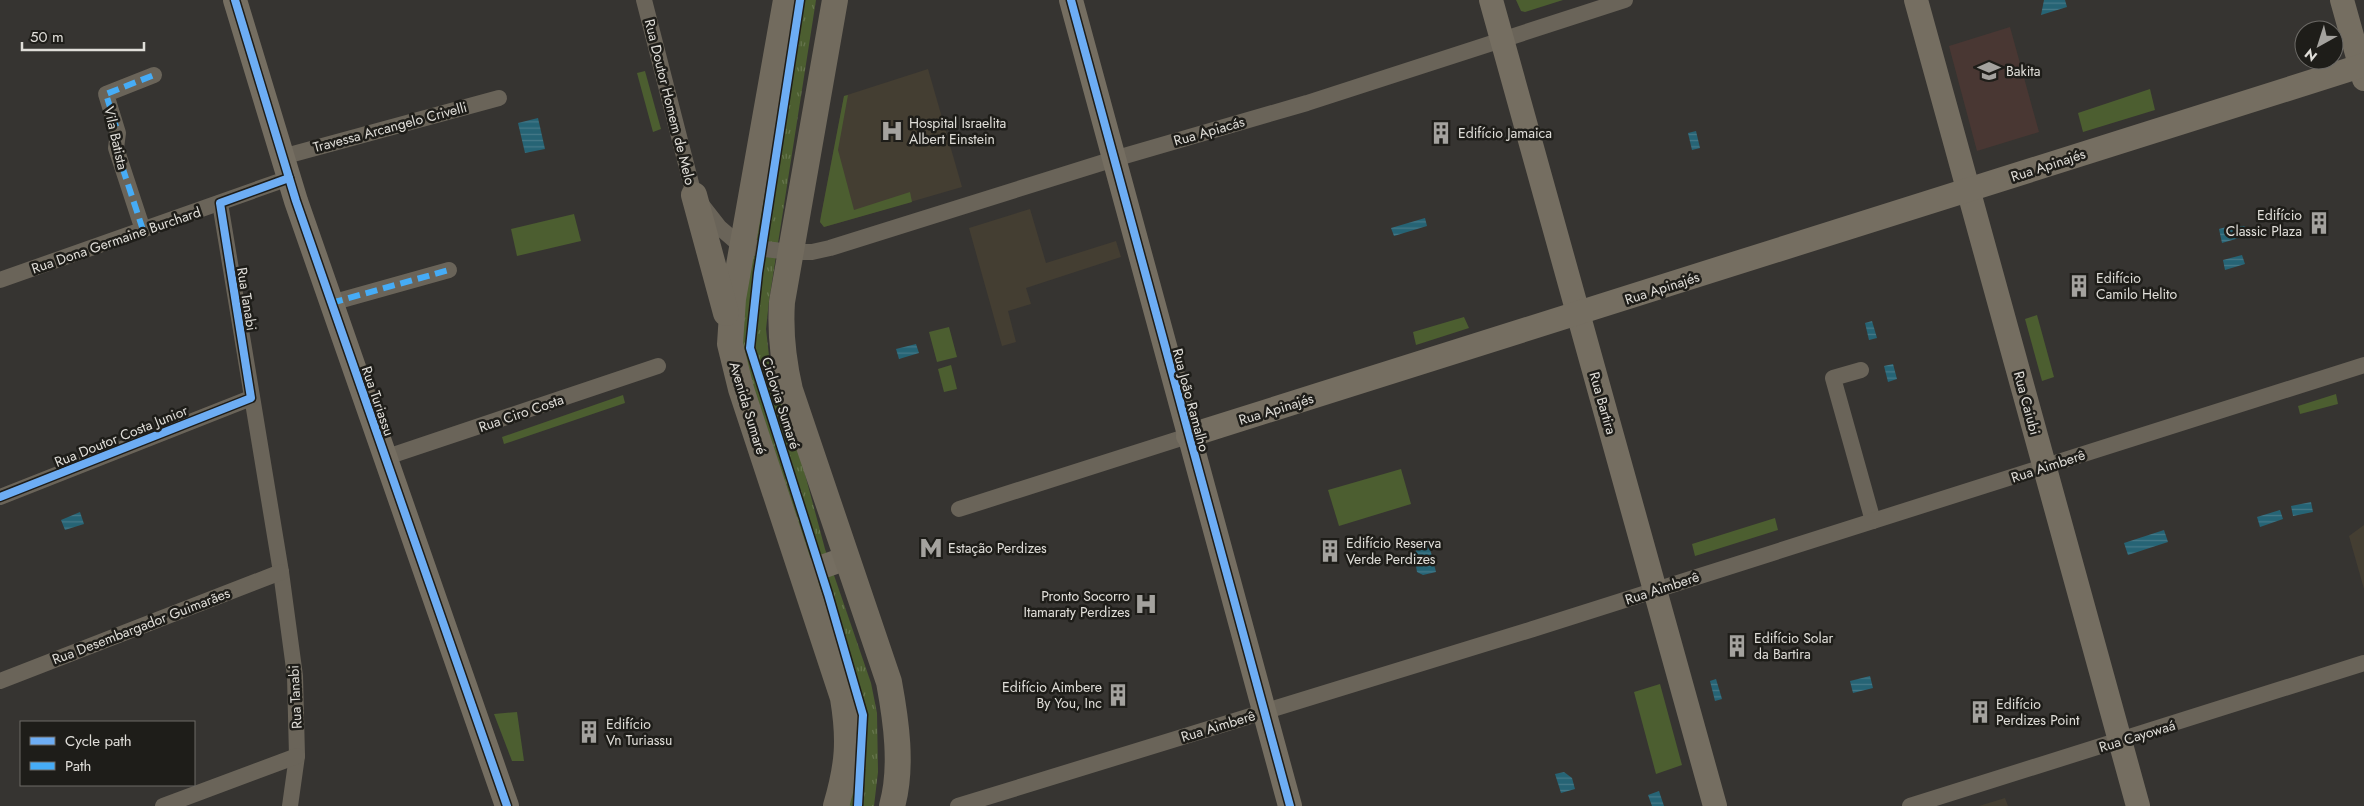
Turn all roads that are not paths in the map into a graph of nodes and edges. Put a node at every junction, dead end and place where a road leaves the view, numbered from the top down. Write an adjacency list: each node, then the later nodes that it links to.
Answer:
1 (235, 0): 15 (street, Rua Turiassu)
2 (644, 0): 17 (street, Rua Doutor Homem de Melo)
3 (786, 0): 20 (main road, Avenida Sumaré)
4 (835, 0): 21 (main road)
5 (1071, 0): 14 (street, Rua João Ramalho)
6 (1492, 0): 10 (street, Rua Bartira)
7 (1625, 0): 10 (street, Rua Apiacás)
8 (1916, 0): 16 (street, Rua Caiubi)
9 (2342, 0): 11 (street)
10 (1502, 39): 14 (street, Rua Apiacás); 25 (street, Rua Bartira)
11 (2363, 70): 16 (street, Rua Apinajés)
12 (154, 76): 19 (street, Vila Batista)
13 (499, 98): 15 (street, Travessa Arcangelo Crivelli)
14 (1114, 159): 21 (street, Rua Apiacás); 31 (street, Rua João Ramalho)
15 (285, 168): 18 (street, Rua Dona Germaine Burchard); 24 (street, Rua Turiassu)
16 (1968, 191): 25 (street, Rua Apinajés); 33 (street, Rua Caiubi)
17 (694, 195): 20 (street, Rua Doutor Homem de Melo); 26 (main road)
18 (220, 203): 19 (street, Rua Dona Germaine Burchard); 30 (street, Rua Tanabi)
19 (143, 230): 23 (street, Rua Dona Germaine Burchard)
20 (741, 246): 21 (street, Rua Apiacás); 26 (main road, Avenida Sumaré)
21 (790, 252): 37 (main road)
22 (449, 270): 24 (street)
23 (0, 280)
24 (331, 303): 32 (street, Rua Turiassu)
25 (1579, 314): 31 (street, Rua Apinajés); 40 (street, Rua Bartira)
26 (730, 328): 39 (main road, Avenida Sumaré)
27 (2364, 365): 33 (street, Rua Aimberê)
28 (658, 366): 32 (street, Rua Ciro Costa)
29 (1861, 370): 36 (street)
30 (251, 398): 34 (street, Rua Doutor Costa Junior); 38 (street, Rua Tanabi)
31 (1188, 436): 35 (street, Rua Apinajés); 43 (street, Rua João Ramalho)
32 (384, 458): 48 (street, Rua Turiassu)
33 (2044, 467): 36 (street, Rua Aimberê); 44 (street, Rua Caiubi)
34 (0, 497)
35 (959, 510)
36 (1873, 521): 40 (street, Rua Aimberê)
37 (847, 558): 39 (street); 50 (main road)
38 (281, 572): 42 (street, Rua Desembargador Guimarães); 45 (street, Rua Tanabi)
39 (802, 574): 49 (main road, Avenida Sumaré)
40 (1656, 590): 43 (street, Rua Aimberê); 53 (street, Rua Bartira)
41 (2364, 664): 44 (street, Rua Cayowaá)
42 (0, 681)
43 (1264, 712): 51 (street, Rua Aimberê); 52 (street, Rua João Ramalho)
44 (2120, 741): 54 (street, Rua Cayowaá); 55 (street, Rua Caiubi)
45 (297, 756): 46 (street); 47 (street, Rua Tanabi)
46 (163, 806)
47 (290, 806)
48 (506, 806)
49 (836, 806)
50 (892, 806)
51 (958, 806)
52 (1290, 806)
53 (1716, 806)
54 (1910, 806)
55 (2138, 806)

